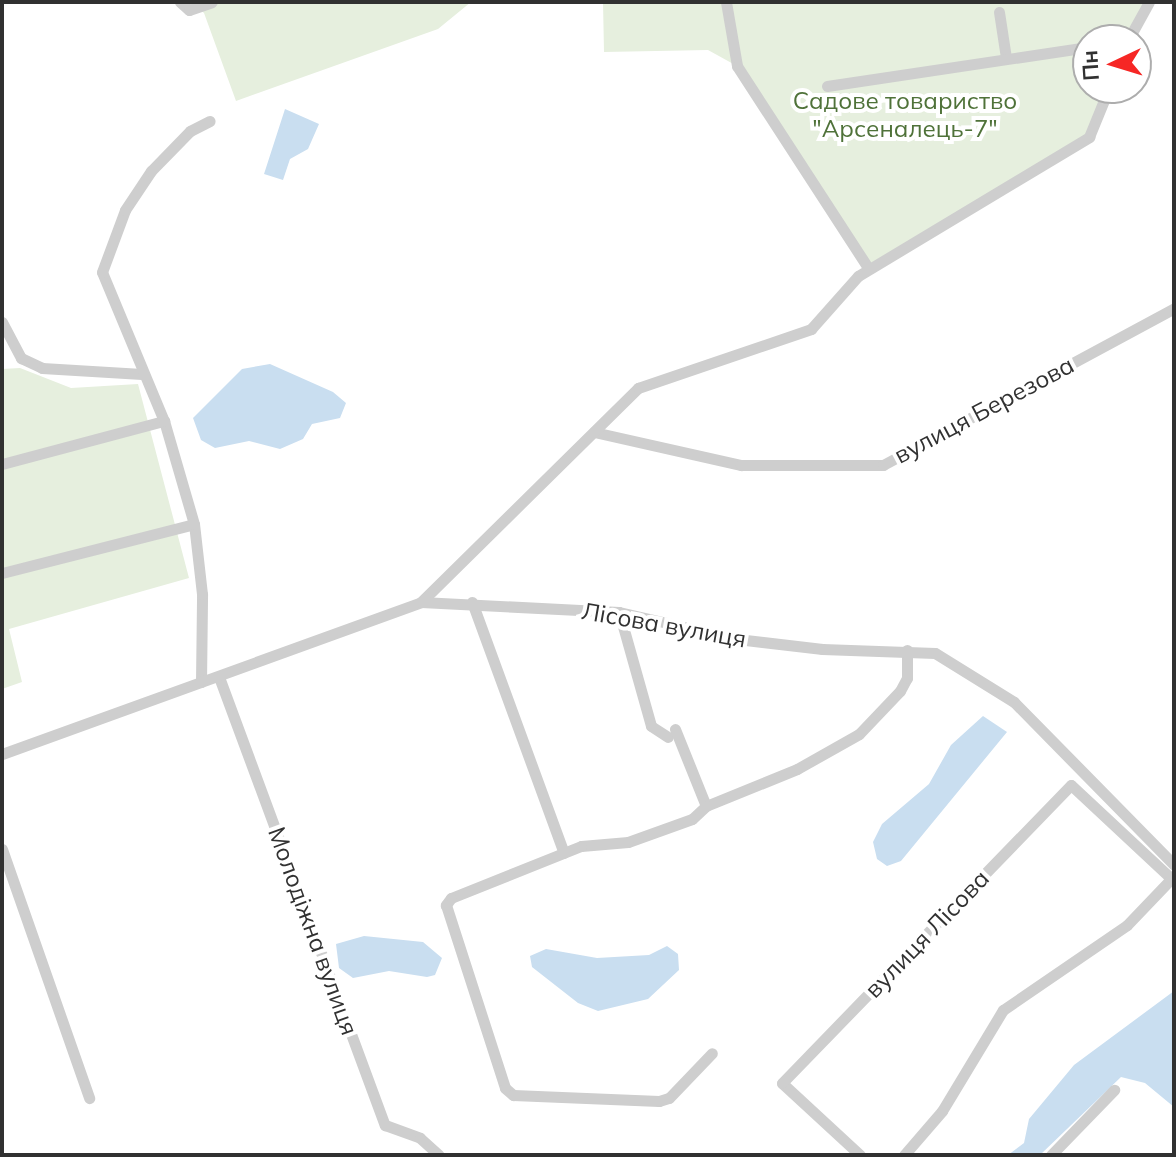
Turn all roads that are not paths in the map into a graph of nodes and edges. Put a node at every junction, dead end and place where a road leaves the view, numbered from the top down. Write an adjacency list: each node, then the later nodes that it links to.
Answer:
1 (180, 2): 2 (street)
2 (212, 2)
3 (726, 2): 12 (street)
4 (1149, 2): 6 (street)
5 (999, 12): 8 (street)
6 (1137, 24)
7 (1072, 49): 8 (street)
8 (1006, 58): 9 (street)
9 (827, 86)
10 (1102, 104): 12 (street)
11 (210, 121): 15 (street)
12 (869, 269): 17 (street)
13 (1174, 308): 17 (street, вулиця Березова)
14 (2, 322): 15 (street)
15 (142, 374): 16 (street)
16 (164, 421): 18 (street); 19 (street)
17 (594, 432): 21 (street)
18 (2, 464)
19 (194, 524): 20 (street); 26 (street)
20 (2, 573)
21 (421, 602): 22 (street, Лісова вулиця); 25 (street, Лісова вулиця)
22 (472, 602): 23 (street, Лісова вулиця); 30 (street)
23 (619, 612): 24 (street, Лісова вулиця); 28 (street)
24 (907, 650): 28 (street); 31 (street, Лісова вулиця)
25 (219, 677): 26 (street, Лісова вулиця); 36 (street, Молодіжна вулиця)
26 (201, 682): 27 (street, Лісова вулиця)
27 (2, 754)
28 (706, 806): 30 (street)
29 (2, 849): 35 (street)
30 (564, 853): 33 (street)
31 (1174, 865)
32 (1173, 880): 37 (street, вулиця Лісова); 38 (street)
33 (712, 1053)
34 (1114, 1090): 39 (street)
35 (89, 1098)
36 (439, 1155)
37 (860, 1155)
38 (904, 1155)
39 (1051, 1155)

